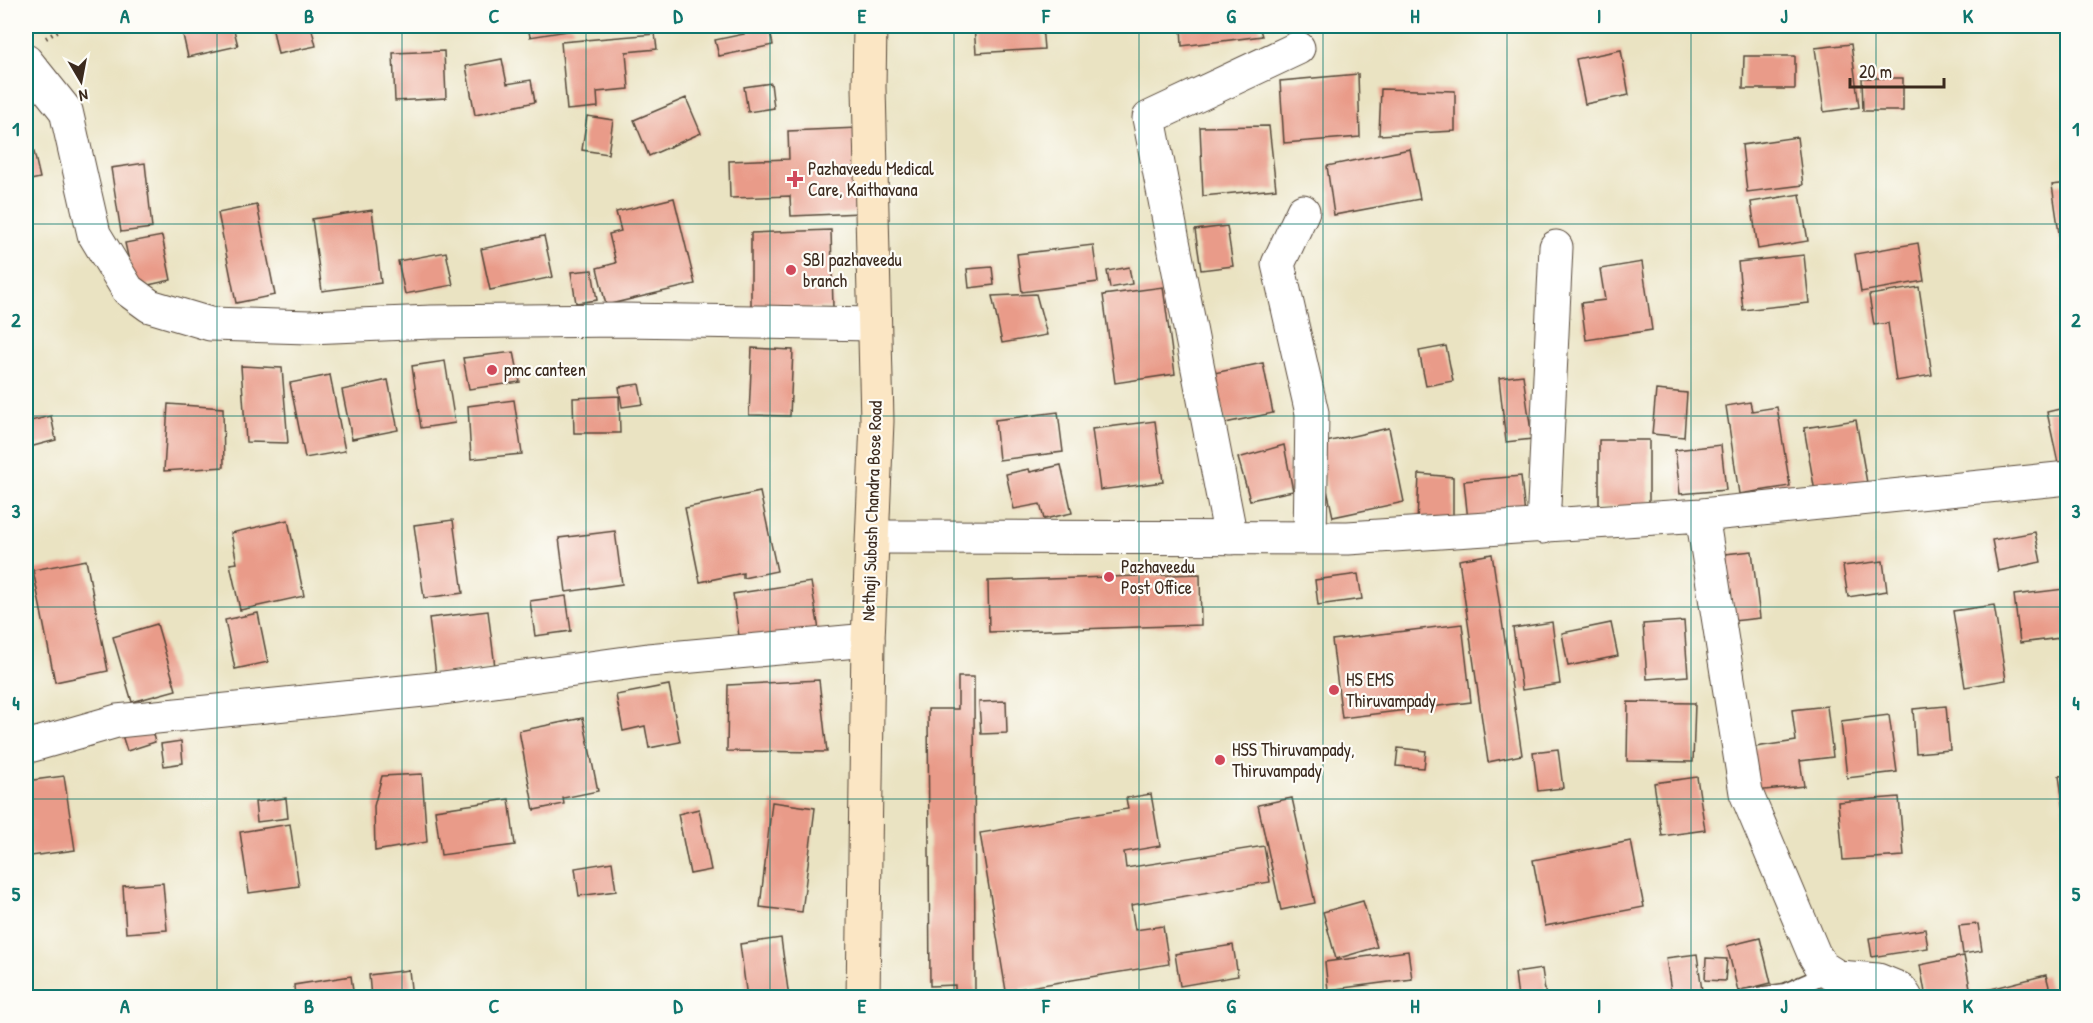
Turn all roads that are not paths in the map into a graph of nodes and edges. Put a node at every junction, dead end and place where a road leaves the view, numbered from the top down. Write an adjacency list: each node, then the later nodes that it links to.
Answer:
1 (870, 26): 6 (main road, Nethaji Subash Chandra Bose Road)
2 (1298, 48): 11 (street)
3 (26, 61): 6 (street)
4 (1303, 211): 12 (street)
5 (1556, 247): 9 (street)
6 (874, 324): 10 (main road, Nethaji Subash Chandra Bose Road)
7 (2067, 478): 8 (street)
8 (1702, 515): 9 (street); 15 (street)
9 (1543, 527): 12 (street)
10 (874, 537): 11 (street); 13 (main road, Nethaji Subash Chandra Bose Road)
11 (1231, 538): 12 (street)
12 (1310, 538)
13 (868, 640): 14 (street); 16 (main road, Nethaji Subash Chandra Bose Road)
14 (26, 747)
15 (1831, 972): 17 (lane); 18 (street)
16 (863, 998)
17 (1745, 998)
18 (1906, 998)

